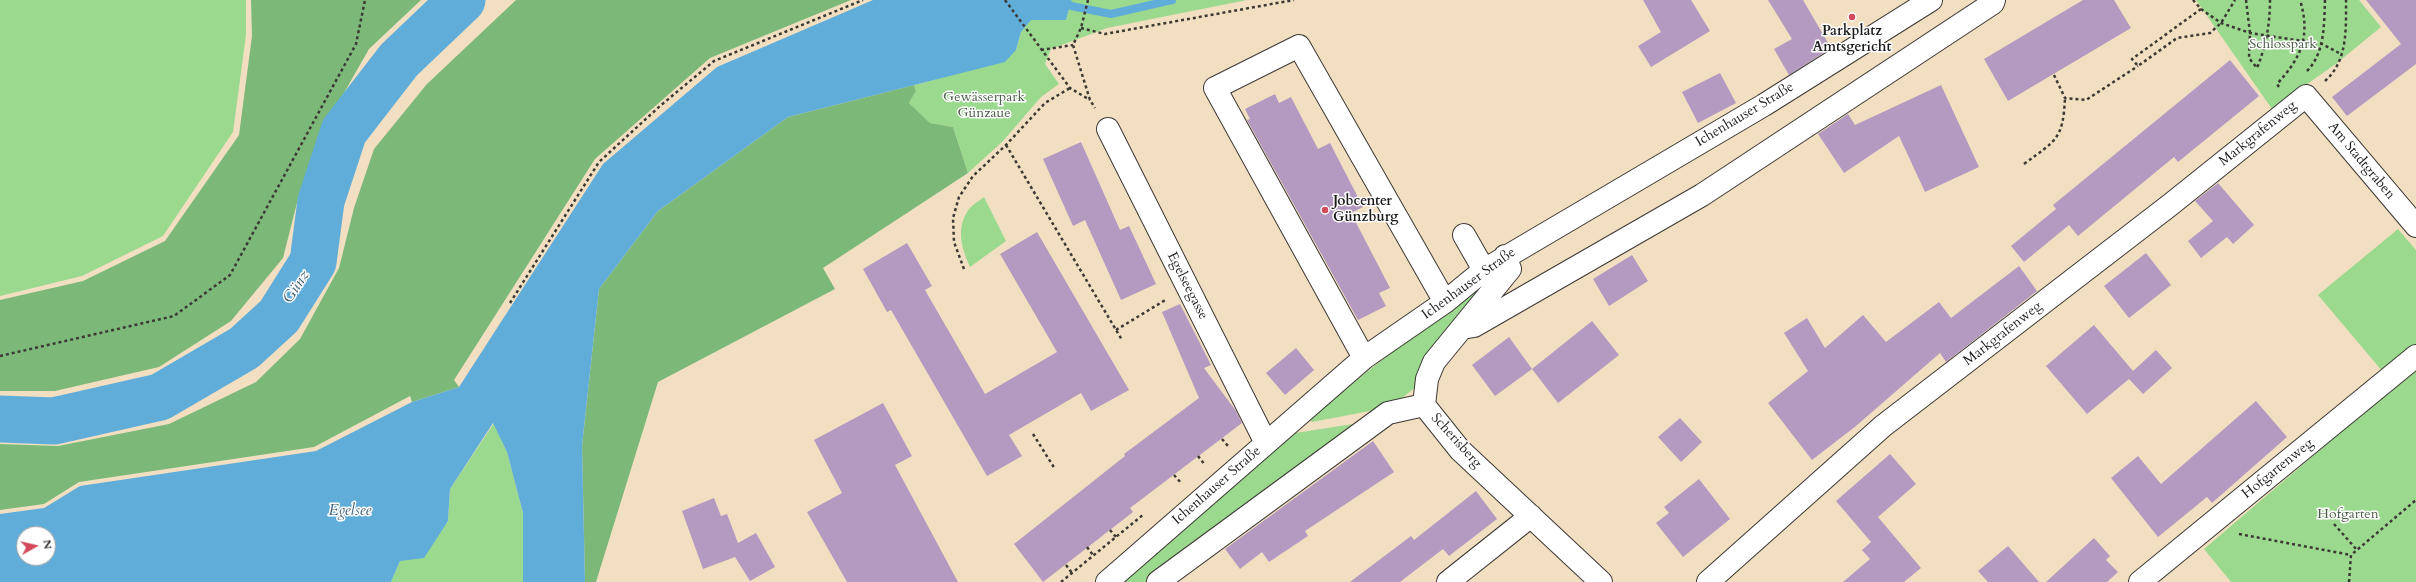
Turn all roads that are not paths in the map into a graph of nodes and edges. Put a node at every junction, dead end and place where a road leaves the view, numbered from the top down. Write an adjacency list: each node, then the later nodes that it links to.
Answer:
1 (1930, 0): 7 (street, Ichenhauser Straße)
2 (1994, 0): 10 (street)
3 (2304, 86): 5 (street, Am Stadtgraben); 20 (street, Markgrafenweg)
4 (1108, 129): 14 (street, Egelseegasse)
5 (2416, 226)
6 (1464, 235): 8 (street)
7 (1505, 256): 8 (street, Ichenhauser Straße); 10 (street, Scherisberg)
8 (1484, 270): 9 (street, Ichenhauser Straße)
9 (1445, 302): 12 (street, Ichenhauser Straße); 12 (street)
10 (1462, 328): 13 (street, Scherisberg)
11 (2416, 356): 21 (street, Hofgartenweg)
12 (1364, 358): 14 (street, Ichenhauser Straße)
13 (1424, 405): 15 (street, Scherisberg); 17 (street)
14 (1266, 443): 16 (street, Ichenhauser Straße)
15 (1531, 516): 18 (street); 19 (street, Scherisberg)
16 (1107, 582)
17 (1158, 582)
18 (1448, 582)
19 (1601, 582)
20 (1708, 582)
21 (2140, 582)

